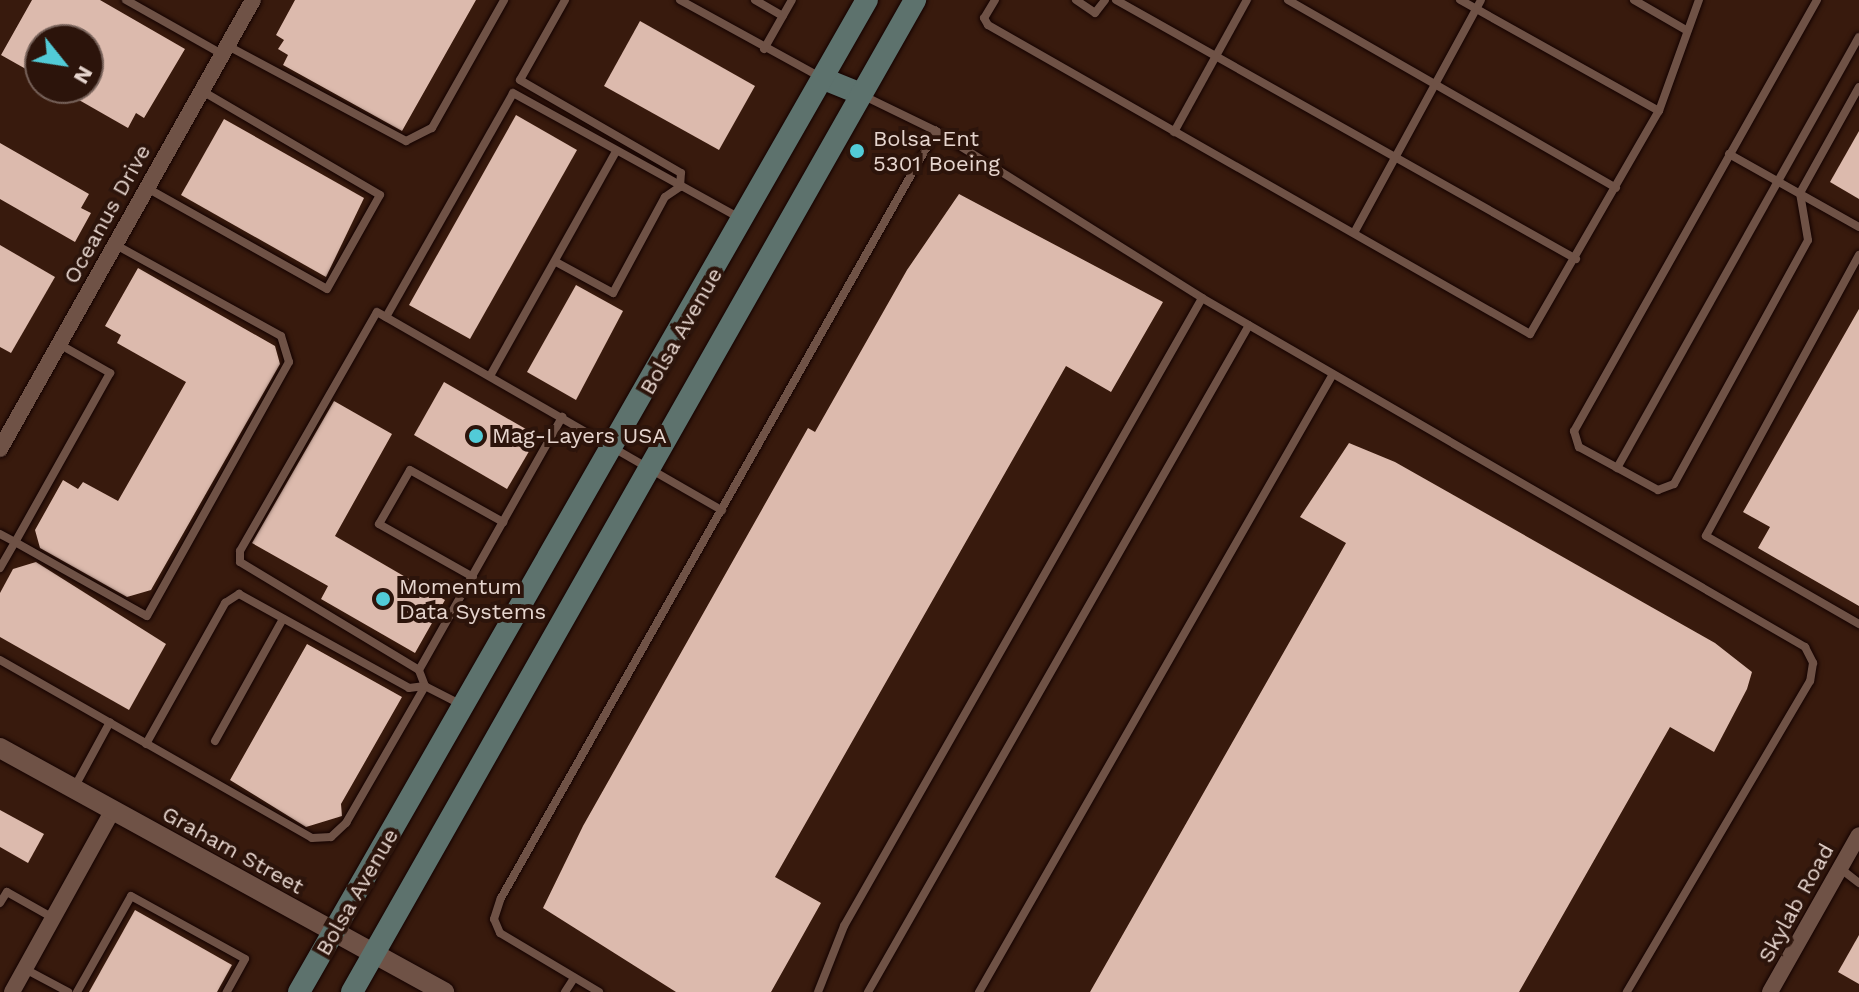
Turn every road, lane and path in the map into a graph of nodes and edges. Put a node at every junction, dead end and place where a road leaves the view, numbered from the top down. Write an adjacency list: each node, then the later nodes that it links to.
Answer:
1 (126, 0): 26 (lane)
2 (253, 0): 26 (street, Oceanus Drive)
3 (504, 0): 26 (lane)
4 (565, 0): 40 (lane)
5 (680, 0): 25 (lane)
6 (755, 0): 22 (lane)
7 (792, 0): 22 (lane)
8 (867, 0): 28 (main road, Bolsa Avenue)
9 (915, 0): 32 (main road, Bolsa Avenue)
10 (995, 0): 35 (lane)
11 (1076, 0): 12 (lane)
12 (1105, 0)
13 (1116, 0): 27 (lane)
14 (1247, 0): 27 (lane)
15 (1288, 0): 29 (lane)
16 (1460, 0): 21 (lane)
17 (1481, 0): 21 (lane)
18 (1634, 0): 23 (lane)
19 (1699, 0): 23 (lane)
20 (1817, 0): 37 (lane)
21 (1475, 9): 29 (lane); 33 (lane)
22 (783, 16): 25 (lane)
23 (1686, 30): 33 (lane)
24 (1859, 37): 39 (lane)
25 (764, 49): 28 (lane)
26 (225, 50): 31 (street, Oceanus Drive)
27 (1215, 58): 35 (lane); 38 (lane)
28 (824, 79): 32 (main road); 44 (main road, Bolsa Avenue)
29 (1433, 84): 38 (lane); 42 (lane)
30 (1859, 87): 43 (lane)
31 (202, 91): 41 (street, Oceanus Drive); 41 (lane)
32 (861, 94): 34 (lane); 60 (main road, Bolsa Avenue)
33 (1659, 111): 42 (lane)
34 (936, 131): 51 (lane); 62 (lane)
35 (1174, 132): 46 (lane)
36 (615, 153): 40 (lane); 50 (lane); 52 (lane)
37 (1729, 154): 39 (lane); 61 (lane)
38 (1395, 158): 46 (lane); 49 (lane)
39 (1778, 181): 43 (lane); 61 (lane)
40 (680, 187): 44 (lane); 50 (lane)
41 (147, 188): 47 (street, Oceanus Drive)
42 (1616, 188): 49 (lane)
43 (1800, 193): 45 (lane); 61 (lane)
44 (744, 220): 58 (main road, Bolsa Avenue)
45 (1859, 227)
46 (1354, 233): 49 (lane)
47 (115, 245): 54 (street, Oceanus Drive); 65 (lane)
48 (1859, 255): 69 (lane)
49 (1576, 259)
50 (556, 262): 56 (lane)
51 (1202, 298): 53 (lane); 98 (lane)
52 (386, 317): 56 (lane); 71 (lane)
53 (1249, 325): 55 (lane); 99 (lane)
54 (59, 344): 59 (street, Oceanus Drive); 65 (lane)
55 (1333, 374): 100 (lane); 101 (lane)
56 (490, 376): 57 (lane)
57 (562, 417): 58 (lane); 63 (lane)
58 (615, 446): 60 (lane); 73 (main road, Bolsa Avenue)
59 (0, 447)
60 (650, 467): 62 (lane); 86 (main road, Bolsa Avenue)
61 (1617, 468)
62 (722, 510): 88 (lane)
63 (503, 522): 67 (lane); 67 (lane)
64 (0, 534): 65 (lane)
65 (15, 542): 66 (lane)
66 (0, 568)
67 (473, 577): 71 (lane)
68 (283, 619): 72 (lane); 75 (lane); 76 (lane)
69 (1859, 624)
70 (0, 660): 74 (lane)
71 (419, 670): 72 (lane)
72 (425, 686): 73 (lane); 76 (lane)
73 (464, 706): 85 (main road, Bolsa Avenue)
74 (110, 722): 76 (lane); 78 (lane)
75 (215, 741)
76 (146, 744)
77 (0, 748): 78 (street, Graham Street)
78 (74, 789): 79 (street, Graham Street)
79 (113, 810): 84 (street); 85 (street, Graham Street)
80 (1859, 835): 81 (street, Skylab Road)
81 (1840, 868): 82 (lane); 102 (street, Skylab Road)
82 (1859, 883)
83 (0, 903): 84 (lane)
84 (54, 918): 87 (street)
85 (333, 933): 86 (street, Graham Street); 93 (main road, Bolsa Avenue)
86 (374, 953): 94 (main road, Bolsa Avenue); 95 (street, Graham Street)
87 (25, 969): 89 (street); 90 (lane)
88 (574, 978): 96 (lane); 97 (lane)
89 (12, 992)
90 (68, 992)
91 (77, 992): 92 (lane)
92 (227, 992)
93 (299, 992)
94 (352, 992)
95 (444, 992)
96 (565, 992)
97 (599, 992)
98 (818, 992)
99 (868, 992)
100 (979, 992)
101 (1627, 992)
102 (1770, 992)

